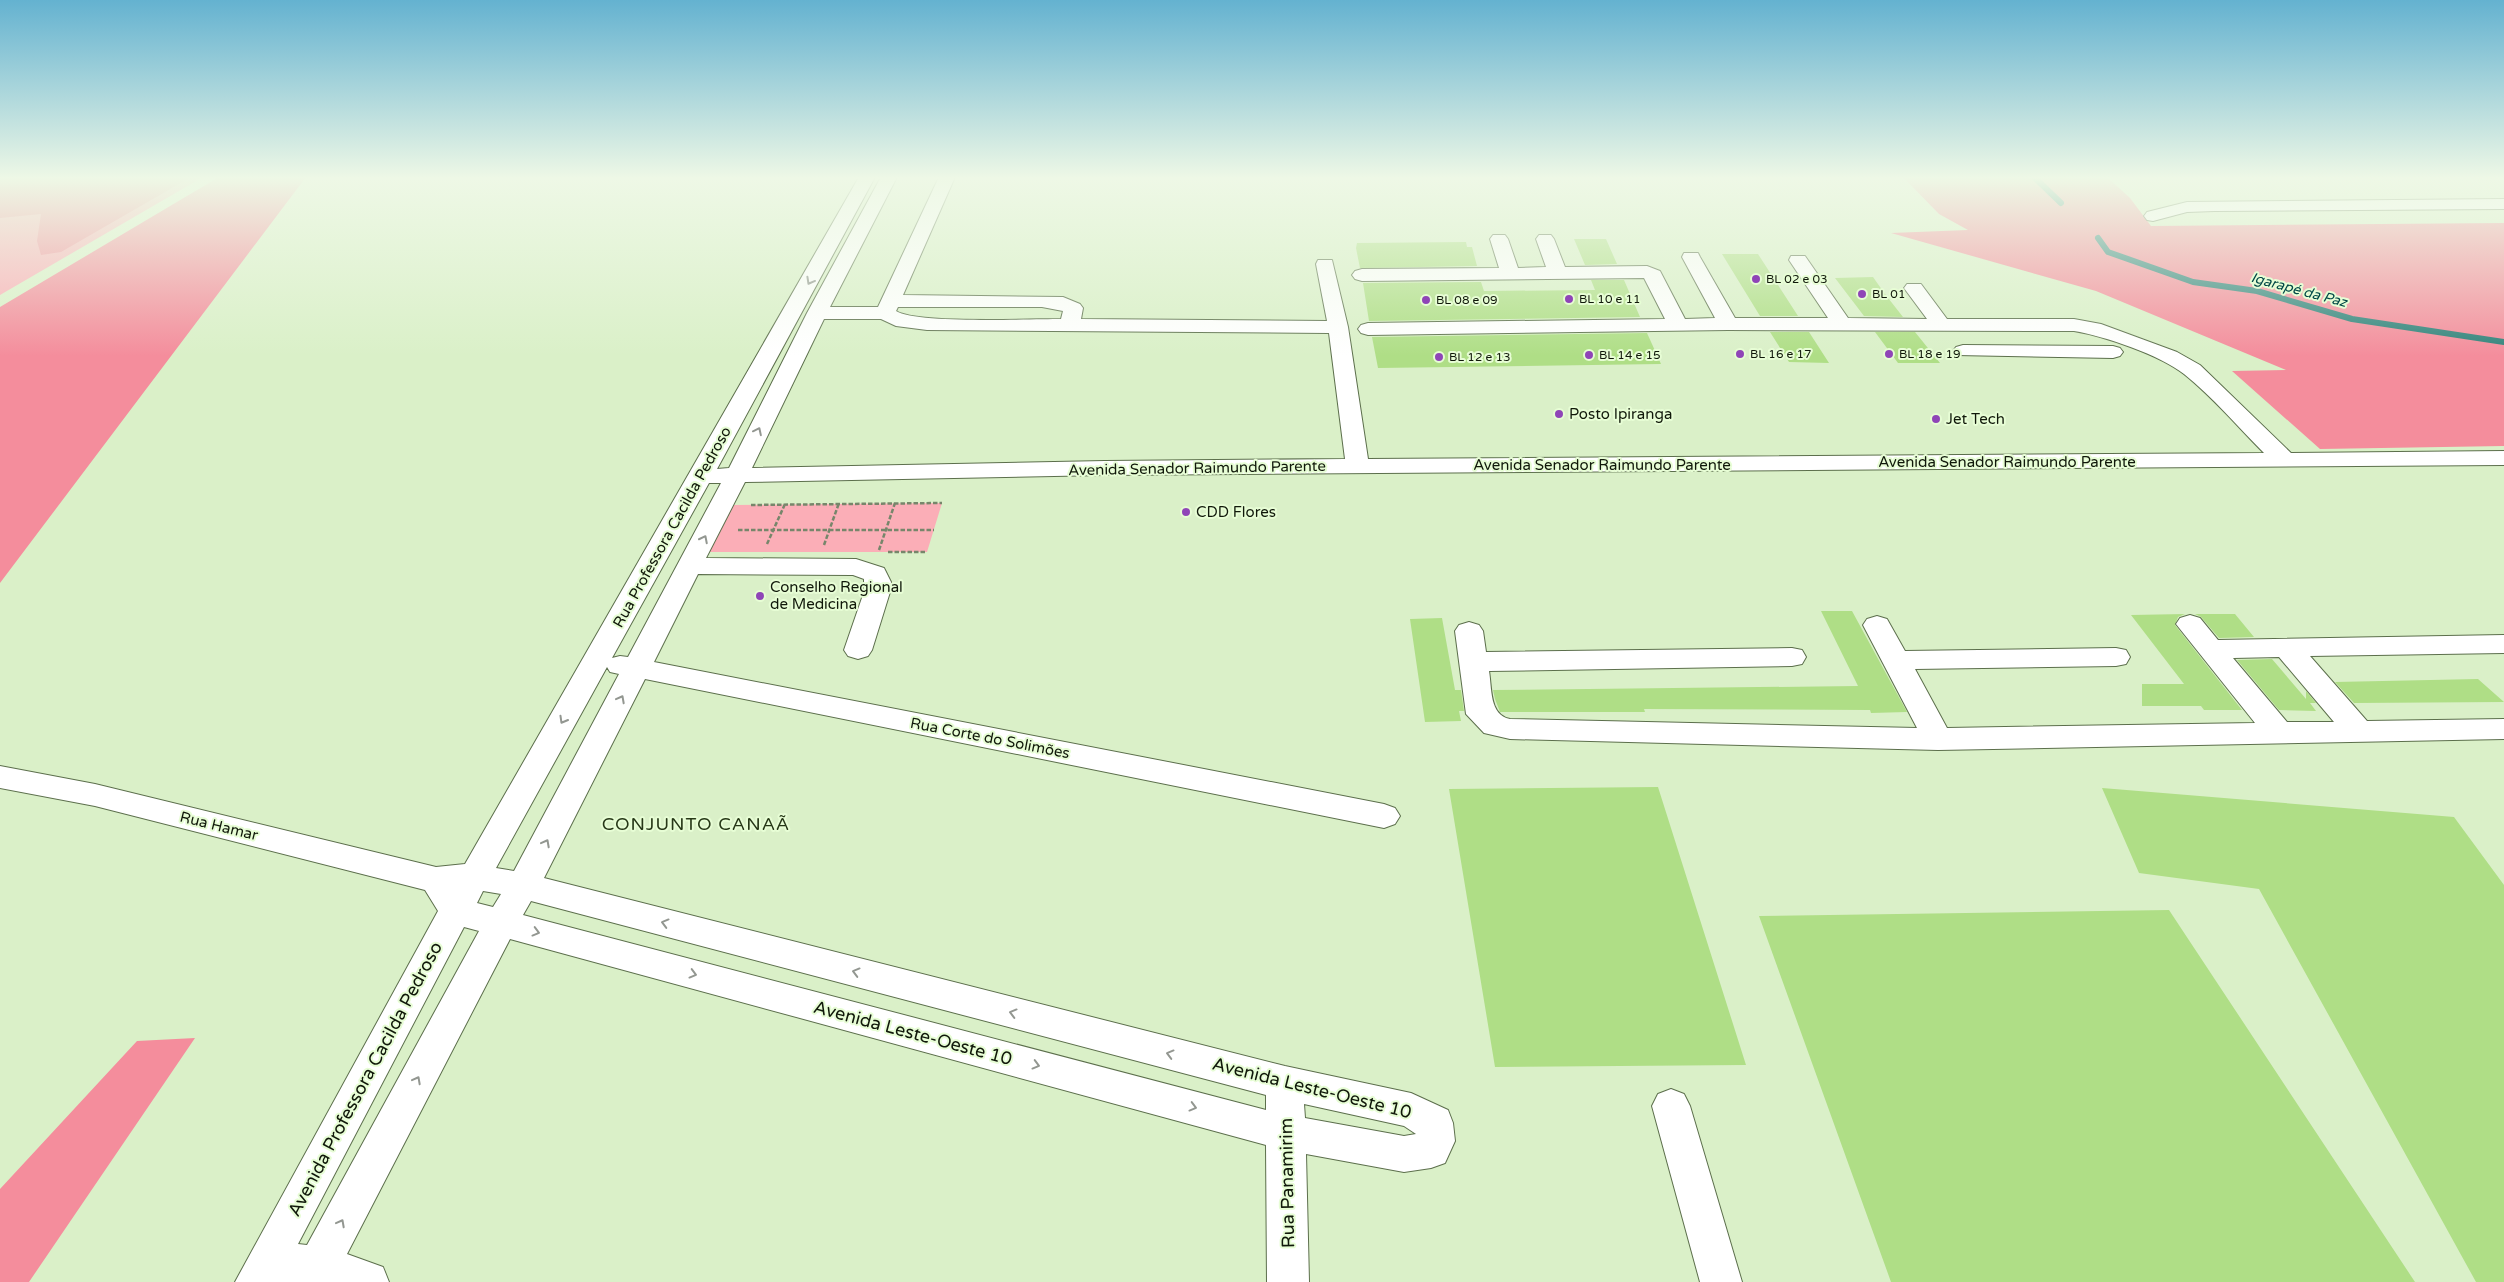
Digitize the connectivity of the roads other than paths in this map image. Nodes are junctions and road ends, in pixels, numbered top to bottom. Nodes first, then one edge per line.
1 (835, 237) edge
2 (857, 237) edge
3 (920, 237) edge
4 (1545, 239) dead end
5 (1499, 240) dead end
6 (1691, 257) dead end
7 (1798, 260) dead end
8 (1324, 264) dead end
9 (1510, 272) junction
10 (1557, 272) junction
11 (1362, 275) dead end
12 (1914, 288) dead end
13 (888, 307) junction
14 (817, 313) junction
15 (1678, 324) junction
16 (1728, 324) junction
17 (1842, 324) junction
18 (1941, 324) junction
19 (2047, 325) junction
20 (1338, 327) junction
21 (1368, 329) dead end
22 (1963, 351) dead end
23 (2071, 352) junction
24 (2113, 352) dead end
25 (2504, 458) edge
26 (2285, 460) junction
27 (1359, 467) junction
28 (737, 475) junction
29 (701, 476) junction
30 (690, 566) junction
31 (2190, 624) dead end
32 (1877, 625) dead end
33 (1469, 631) dead end
34 (2504, 644) edge
35 (2287, 648) junction
36 (2211, 649) junction
37 (858, 650) dead end
38 (1792, 657) dead end
39 (2116, 657) dead end
40 (597, 660) junction
41 (1895, 660) junction
42 (1472, 662) junction
43 (637, 668) junction
44 (2504, 729) edge
45 (2360, 732) junction
46 (2279, 733) junction
47 (1938, 738) junction
48 (0, 777) edge
49 (1384, 816) dead end
50 (474, 876) junction
51 (436, 880) junction
52 (523, 886) junction
53 (454, 911) junction
54 (501, 923) junction
55 (1285, 1083) junction
56 (1671, 1106) dead end
57 (1287, 1132) junction
58 (261, 1272) edge
59 (314, 1274) edge
60 (368, 1282) edge
61 (1288, 1282) edge
62 (1721, 1282) edge

1 -> 29 street, Rua Professora Cacilda Pedroso
2 - 14 street, Rua Professora Cacilda Pedroso
3 - 13 street
4 - 10 street
5 - 9 street
6 - 16 street
7 - 17 street
8 - 20 street
9 - 10 street
9 - 11 street
10 - 15 street
12 - 18 street
13 - 14 street
13 - 20 street
28 -> 14 street, Rua Professora Cacilda Pedroso
15 - 16 street
15 - 21 street
16 - 17 street
17 - 18 street
18 - 19 street
19 - 23 street
19 - 26 street
20 - 27 street
22 - 23 street
23 - 24 street
25 - 26 street, Avenida Senador Raimundo Parente
26 - 27 street, Avenida Senador Raimundo Parente
27 - 28 street, Avenida Senador Raimundo Parente
28 - 29 street, Avenida Senador Raimundo Parente
30 -> 28 street, Rua Professora Cacilda Pedroso
29 - 40 street, Rua Professora Cacilda Pedroso
30 - 37 street
30 - 43 street, Rua Professora Cacilda Pedroso
31 - 36 street
32 - 41 street
33 - 42 street
34 - 35 street
35 - 36 street
35 - 45 street
36 - 46 street
38 - 42 street
39 - 41 street
40 - 43 street, Rua Corte do Solimões
40 -> 50 street, Rua Professora Cacilda Pedroso
41 - 47 street
42 - 47 street
43 - 49 street, Rua Corte do Solimões
52 -> 43 street, Rua Professora Cacilda Pedroso
44 - 45 street
45 - 46 street
46 - 47 street
48 - 51 street, Rua Hamar
50 - 51 street, Rua Hamar
50 - 52 street, Avenida Leste-Oeste 10
50 - 53 street, Avenida Professora Cacilda Pedroso
51 - 53 street
52 - 54 street
55 -> 52 street, Avenida Leste-Oeste 10
53 - 54 street, Avenida Leste-Oeste 10
53 - 58 street, Avenida Professora Cacilda Pedroso
54 -> 57 street, Avenida Leste-Oeste 10
59 -> 54 street
55 - 57 street, Rua Panamirim
55 - 57 street, Avenida Leste-Oeste 10
56 - 62 street
57 - 61 street, Rua Panamirim
58 - 59 street
59 - 60 street

